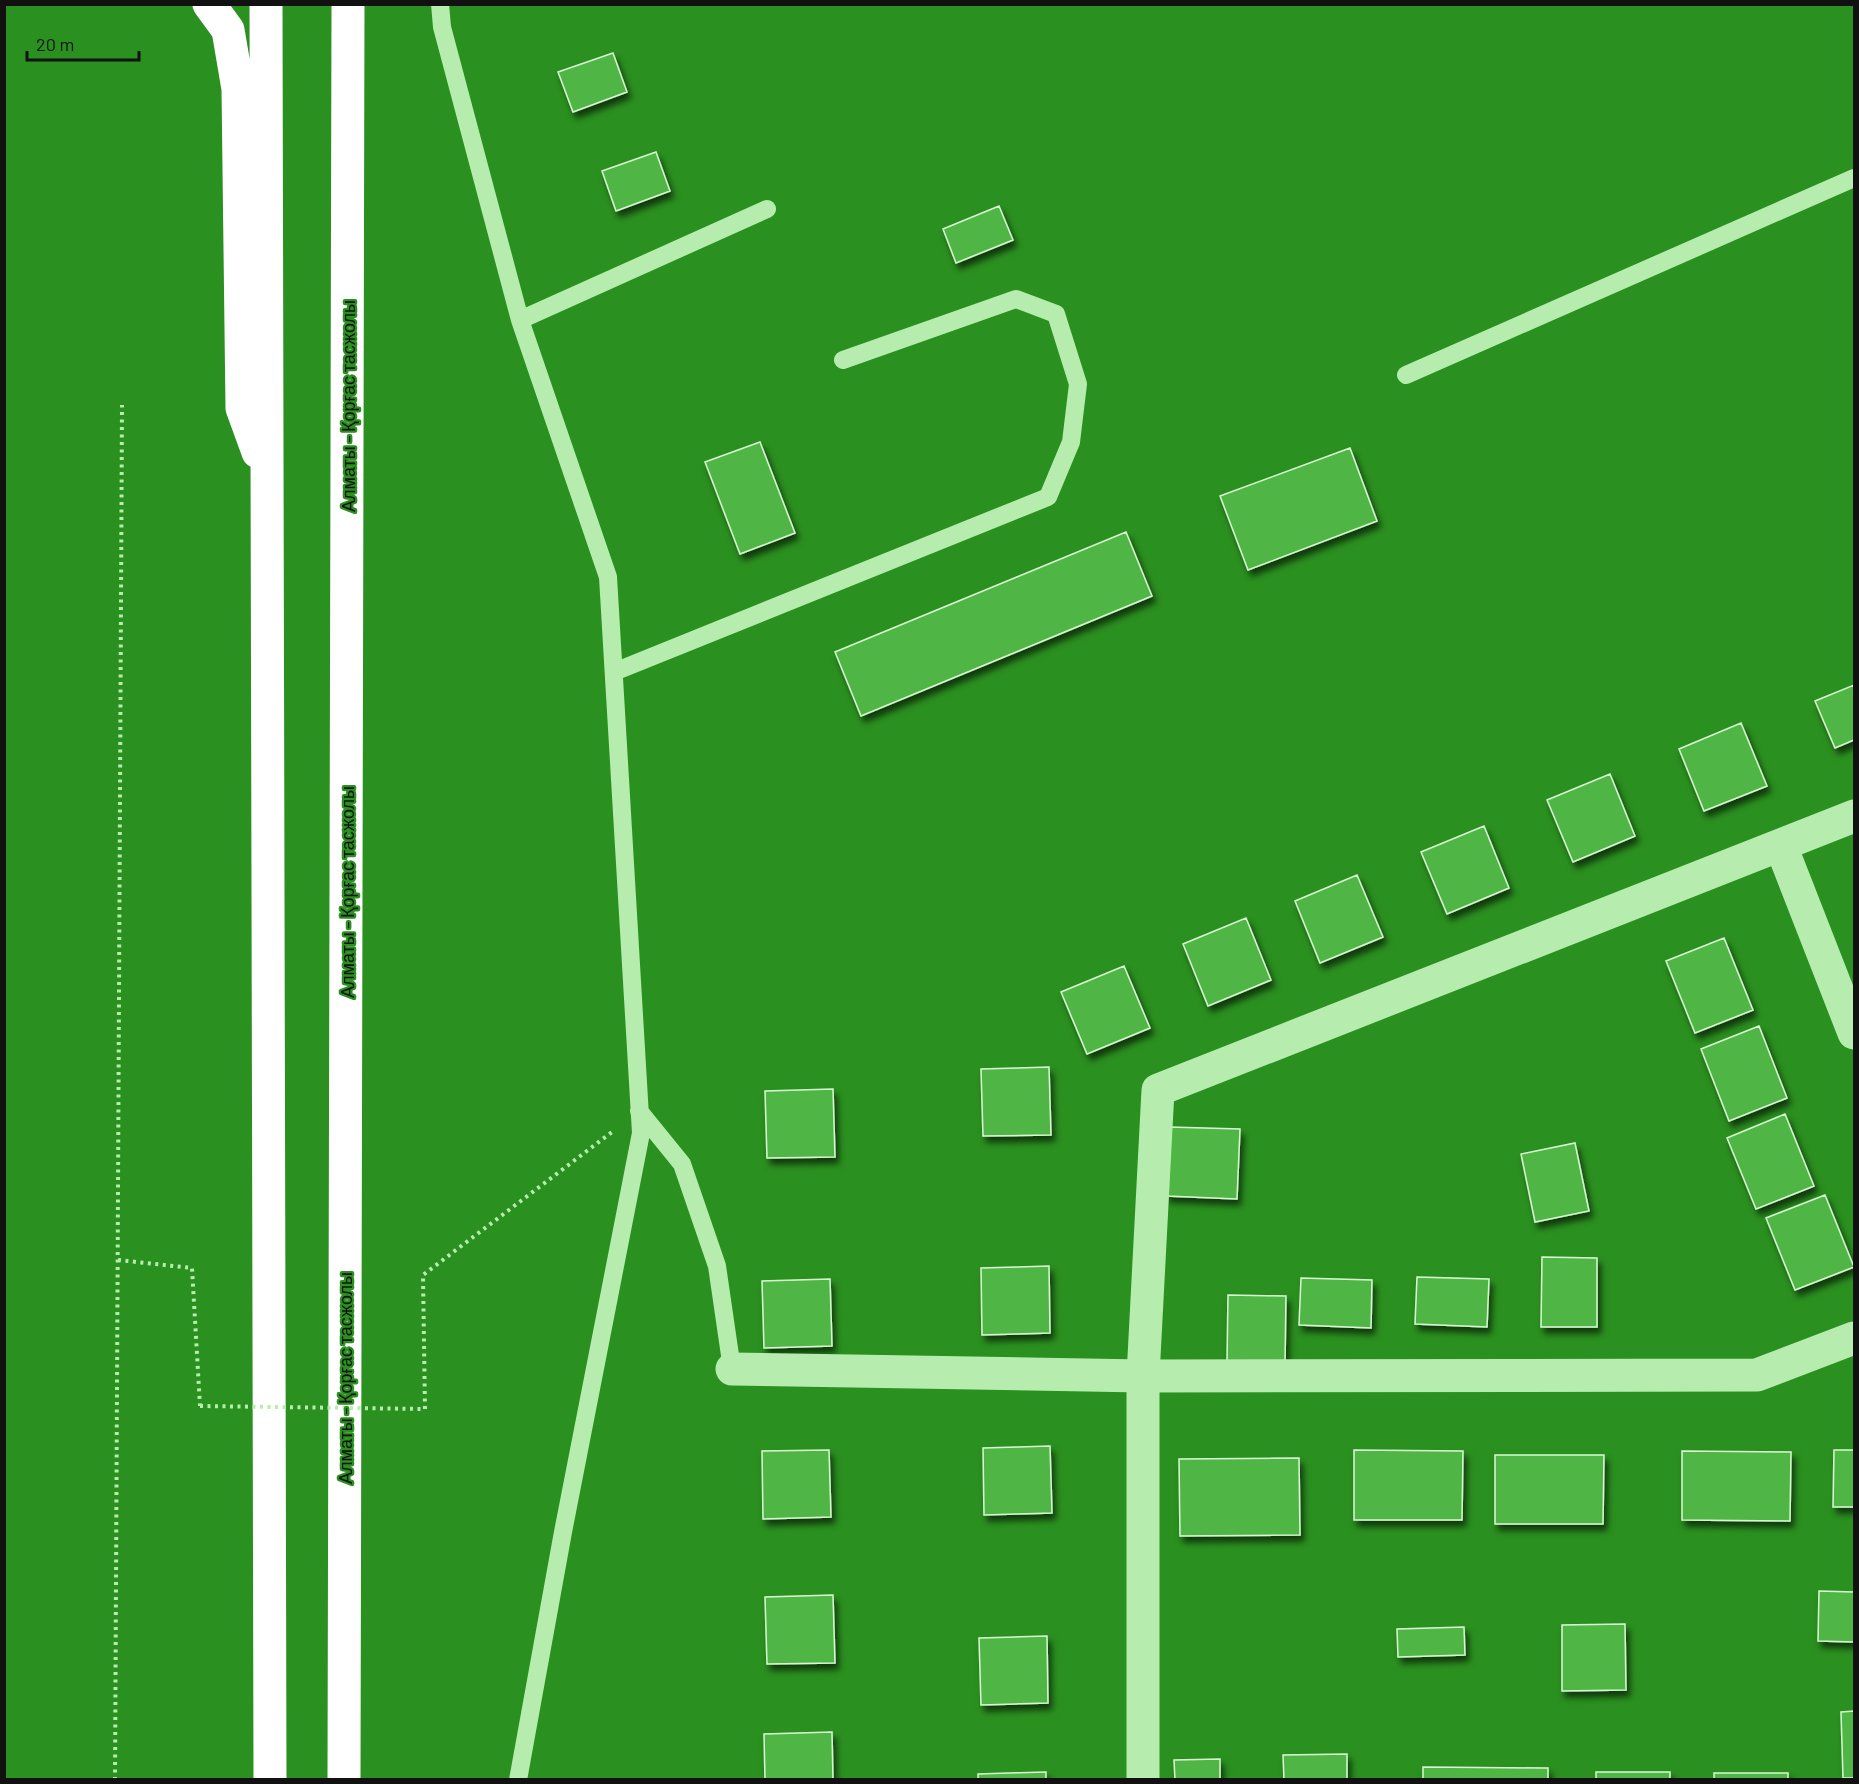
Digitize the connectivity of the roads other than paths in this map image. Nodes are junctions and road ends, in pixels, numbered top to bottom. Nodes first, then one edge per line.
1 (209, 4) edge
2 (266, 4) edge
3 (348, 4) edge
4 (364, 4) edge
5 (440, 4) edge
6 (349, 49) junction
7 (1854, 178) edge
8 (767, 210) dead end
9 (520, 321) junction
10 (843, 360) dead end
11 (1406, 375) dead end
12 (266, 476) junction
13 (614, 672) junction
14 (1854, 816) edge
15 (1781, 846) junction
16 (1854, 1033) edge
17 (639, 1111) junction
18 (1854, 1338) edge
19 (732, 1369) joint
20 (1143, 1376) junction
21 (270, 1779) edge
22 (344, 1779) edge
23 (518, 1779) edge
24 (1143, 1779) edge

1 - 12 highway
2 - 12 highway
3 - 6 highway, Алматы - Қорғас тасжолы
4 - 6 highway
5 - 9 lane
6 - 22 highway, Алматы - Қорғас тасжолы
7 - 11 lane
8 - 9 lane
9 - 13 lane
10 - 13 lane
12 - 21 highway
13 - 17 lane
14 - 15 street
15 - 16 street
15 - 20 street
17 - 19 lane
17 - 23 lane
18 - 20 street
19 - 20 street
20 - 24 street

